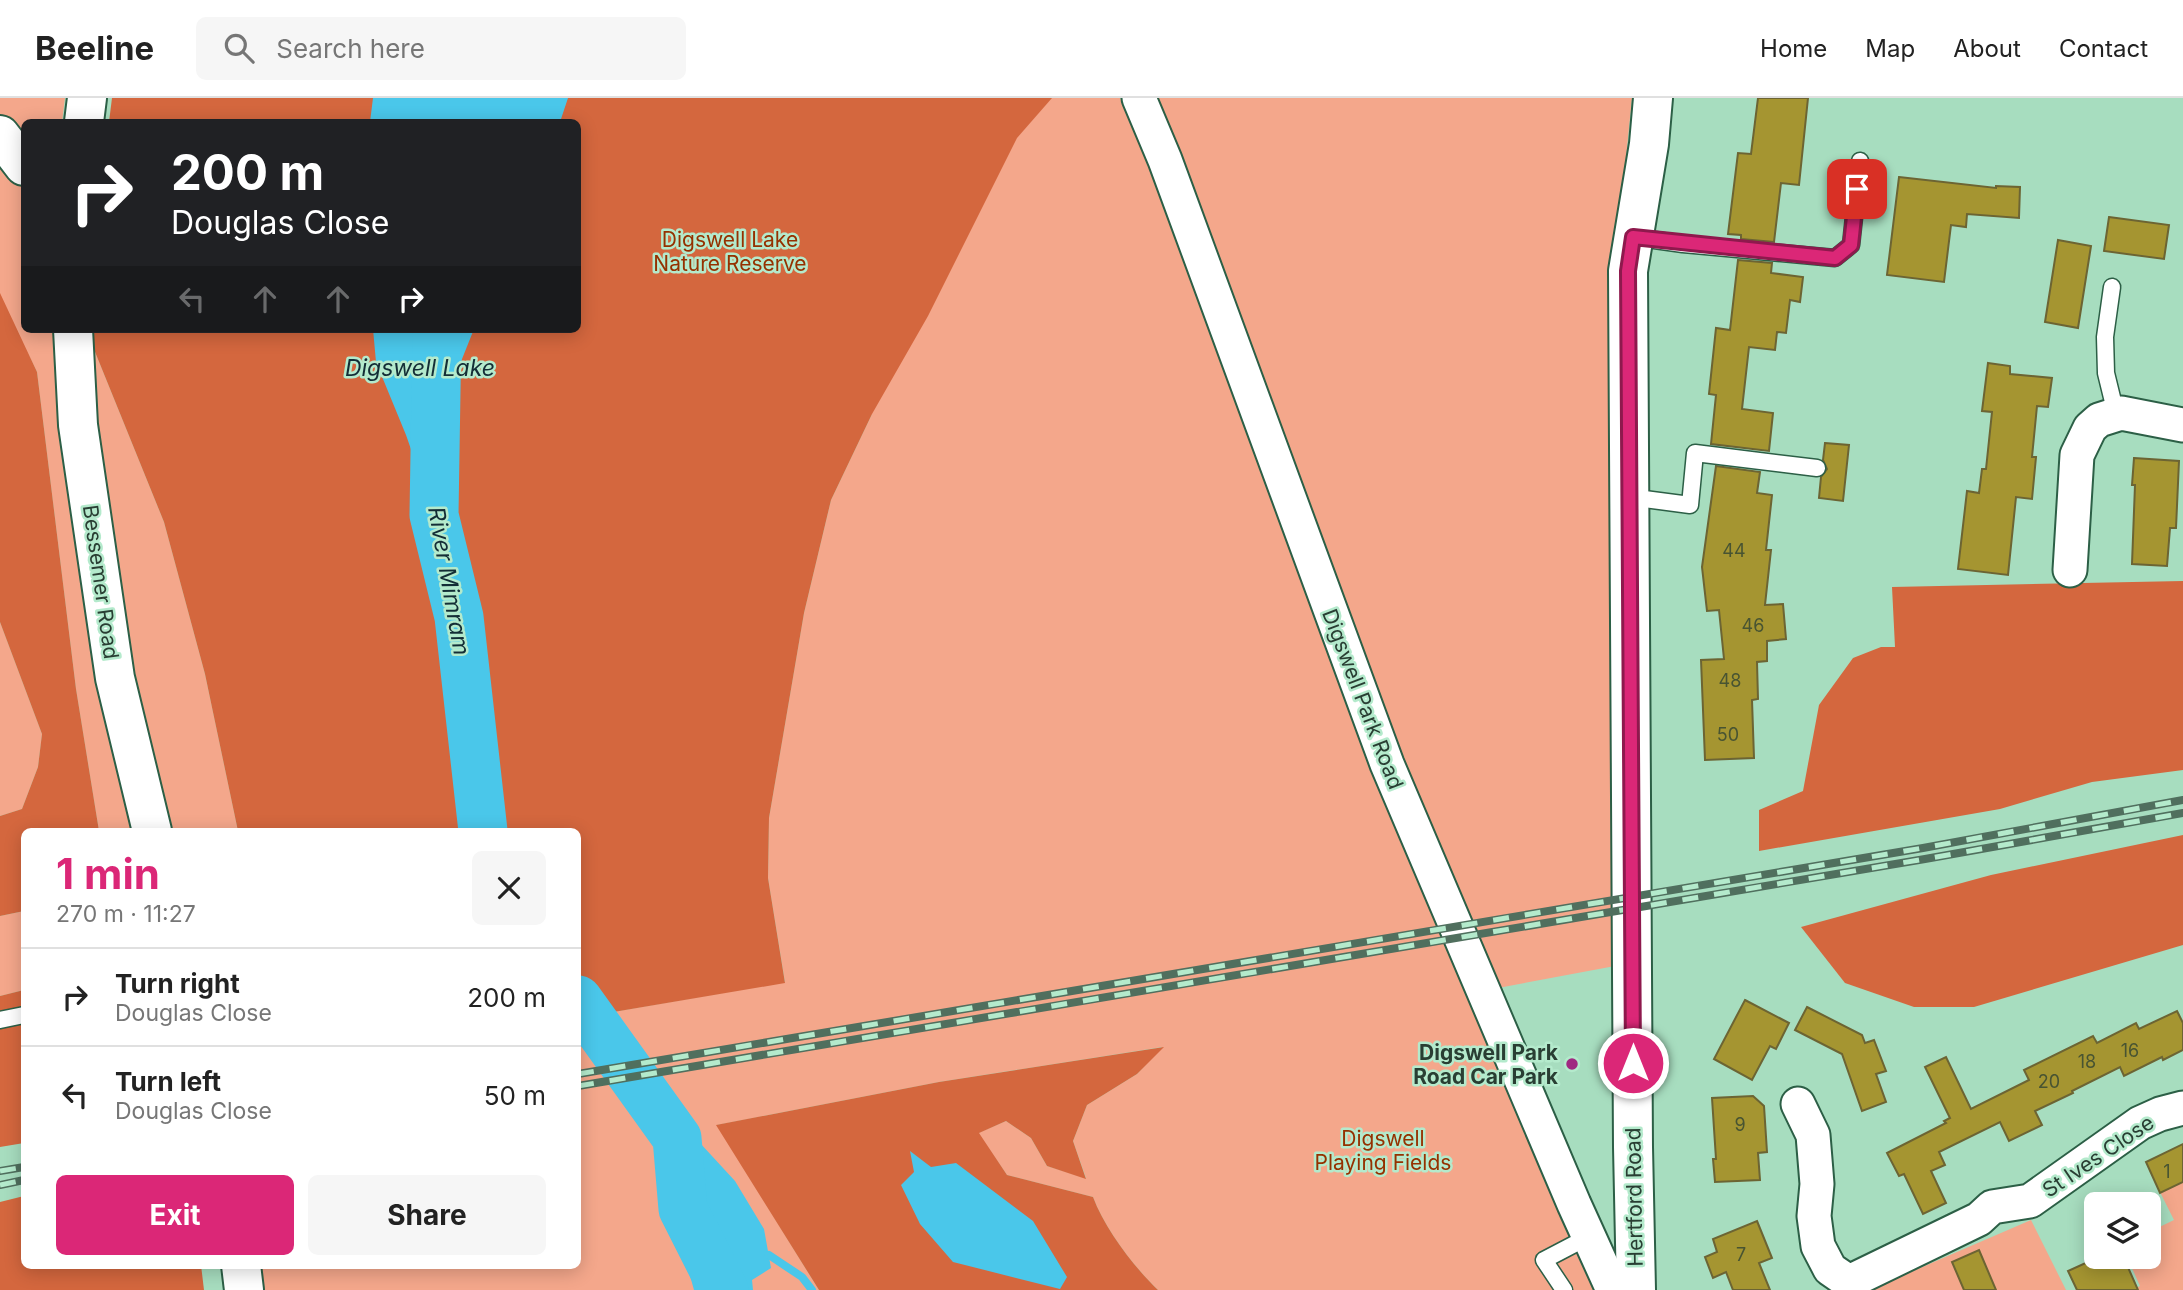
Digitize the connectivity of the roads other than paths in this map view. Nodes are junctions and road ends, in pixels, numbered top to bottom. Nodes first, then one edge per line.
1 (87, 98) edge
2 (1139, 98) edge
3 (1653, 98) edge
4 (84, 119) edge
5 (0, 135) edge
6 (21, 162) edge
7 (1860, 162) dead end
8 (1633, 237) junction
9 (2112, 287) dead end
10 (73, 333) edge
11 (2116, 414) junction
12 (2183, 425) edge
13 (1817, 468) dead end
14 (1629, 497) junction
15 (2070, 570) dead end
16 (151, 828) edge
17 (21, 1016) edge
18 (0, 1020) edge
19 (1798, 1104) dead end
20 (2183, 1108) edge
21 (1588, 1237) junction
22 (241, 1269) edge
23 (244, 1290) edge
24 (1564, 1290) edge
25 (1613, 1290) edge
26 (1636, 1290) edge

1 - 4 street
2 - 21 street, Digswell Park Road
3 - 8 street, Hertford Road
5 - 6 street
7 - 8 lane
8 - 14 street, Hertford Road
9 - 11 lane
10 - 16 street, Bessemer Road
11 - 12 street
11 - 15 street
13 - 14 lane
14 - 26 street, Hertford Road
17 - 18 lane
19 - 20 street, St Ives Close
21 - 24 lane
21 - 25 street, Digswell Park Road
22 - 23 street

